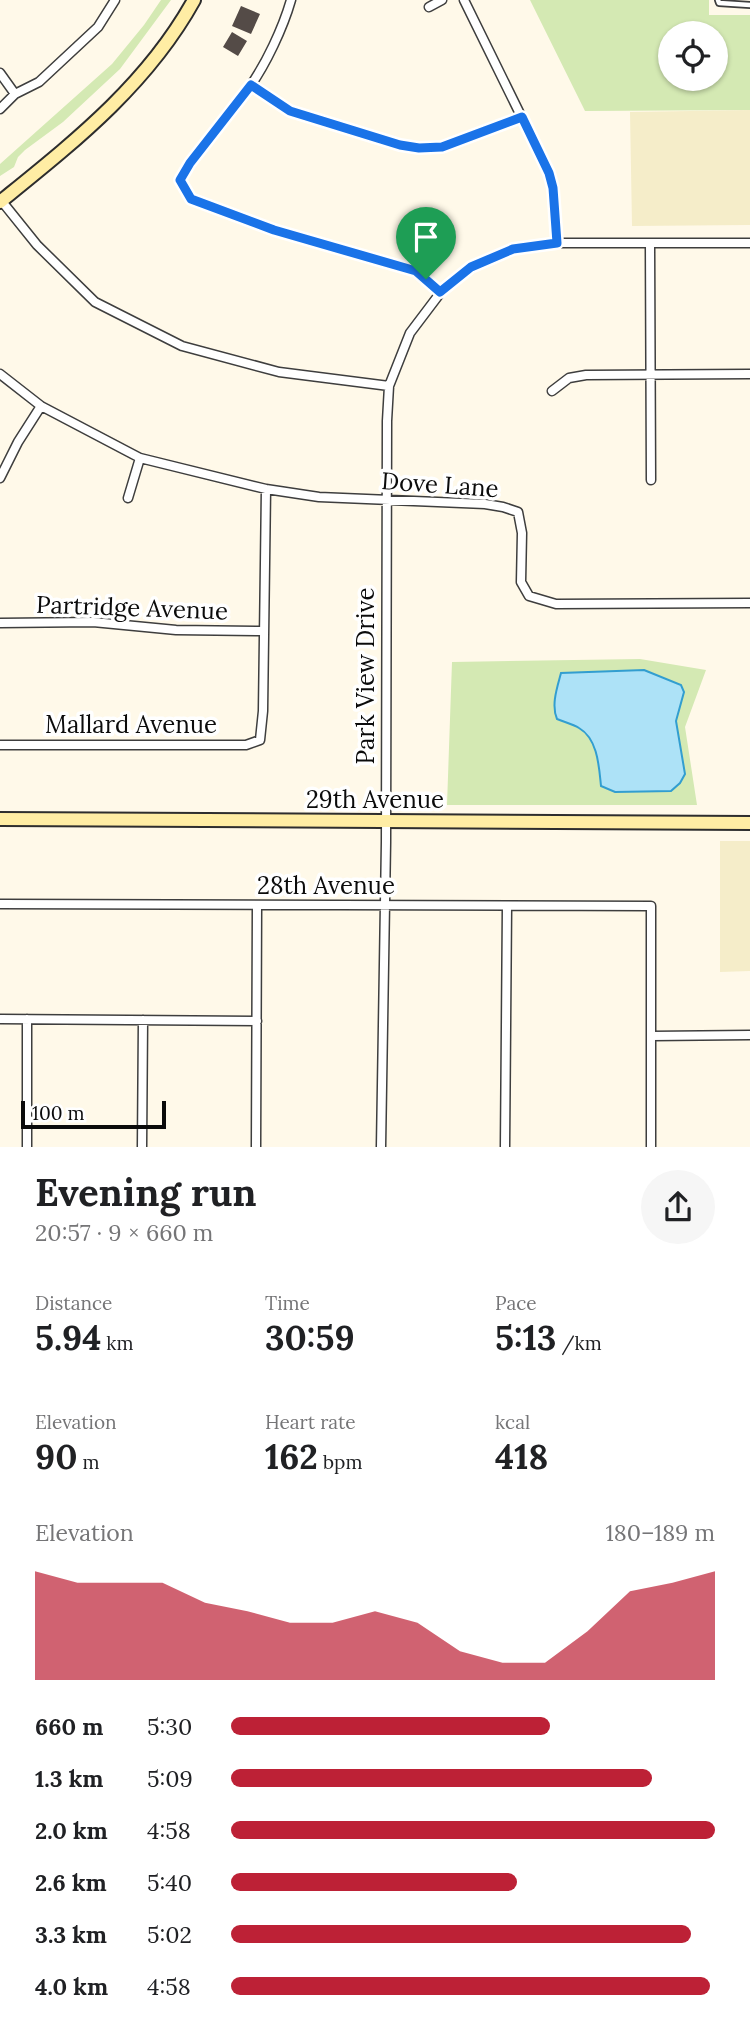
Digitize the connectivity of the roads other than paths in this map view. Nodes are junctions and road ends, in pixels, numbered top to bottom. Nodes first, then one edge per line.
1 (115, 0) edge
2 (194, 0) edge
3 (291, 0) edge
4 (442, 0) edge
5 (464, 0) edge
6 (718, 0) edge
7 (750, 5) edge
8 (429, 6) dead end
9 (0, 73) edge
10 (251, 85) junction
11 (15, 94) junction
12 (0, 109) edge
13 (522, 117) junction
14 (0, 200) edge
15 (557, 243) junction
16 (750, 243) edge
17 (650, 244) junction
18 (440, 292) junction
19 (0, 374) edge
20 (650, 374) junction
21 (750, 374) edge
22 (389, 386) junction
23 (552, 391) dead end
24 (41, 406) junction
25 (140, 458) junction
26 (0, 478) edge
27 (650, 480) dead end
28 (266, 489) junction
29 (128, 498) dead end
30 (386, 500) junction
31 (750, 603) edge
32 (0, 624) edge
33 (264, 631) junction
34 (0, 744) edge
35 (0, 819) edge
36 (385, 821) junction
37 (750, 823) edge
38 (0, 904) edge
39 (257, 905) junction
40 (385, 905) junction
41 (508, 906) junction
42 (0, 1019) edge
43 (27, 1019) junction
44 (143, 1020) junction
45 (257, 1021) junction
46 (750, 1035) edge
47 (652, 1036) junction
48 (27, 1147) edge
49 (142, 1147) edge
50 (256, 1147) edge
51 (382, 1147) edge
52 (505, 1147) edge
53 (651, 1147) edge

1 - 11 street
2 - 14 street
3 - 10 street
4 - 8 street
5 - 13 street
6 - 7 lane
9 - 11 street
10 - 13 street
10 - 18 street
11 - 12 street
13 - 15 street
14 - 22 street
15 - 17 street
15 - 18 street
16 - 17 street
17 - 20 street
18 - 22 street
19 - 24 street, Dove Lane
20 - 21 street
20 - 23 street
20 - 27 street
22 - 30 street, Park View Drive
24 - 25 street, Dove Lane
24 - 26 street
25 - 28 street, Dove Lane
25 - 29 street
28 - 30 street, Dove Lane
28 - 33 street
30 - 31 street, Dove Lane
30 - 36 street, Park View Drive
32 - 33 street, Partridge Avenue
33 - 34 street, Mallard Avenue
35 - 36 street, 29th Avenue
36 - 37 street, 29th Avenue
36 - 40 street, Park View Drive
38 - 39 street, 28th Avenue
39 - 40 street, 28th Avenue
39 - 45 street
40 - 41 street, 28th Avenue
40 - 51 street, Park View Drive
41 - 47 street, 28th Avenue
41 - 52 street
42 - 43 street
43 - 44 street
43 - 48 street
44 - 45 street
44 - 49 street
45 - 50 street
46 - 47 street
47 - 53 street

